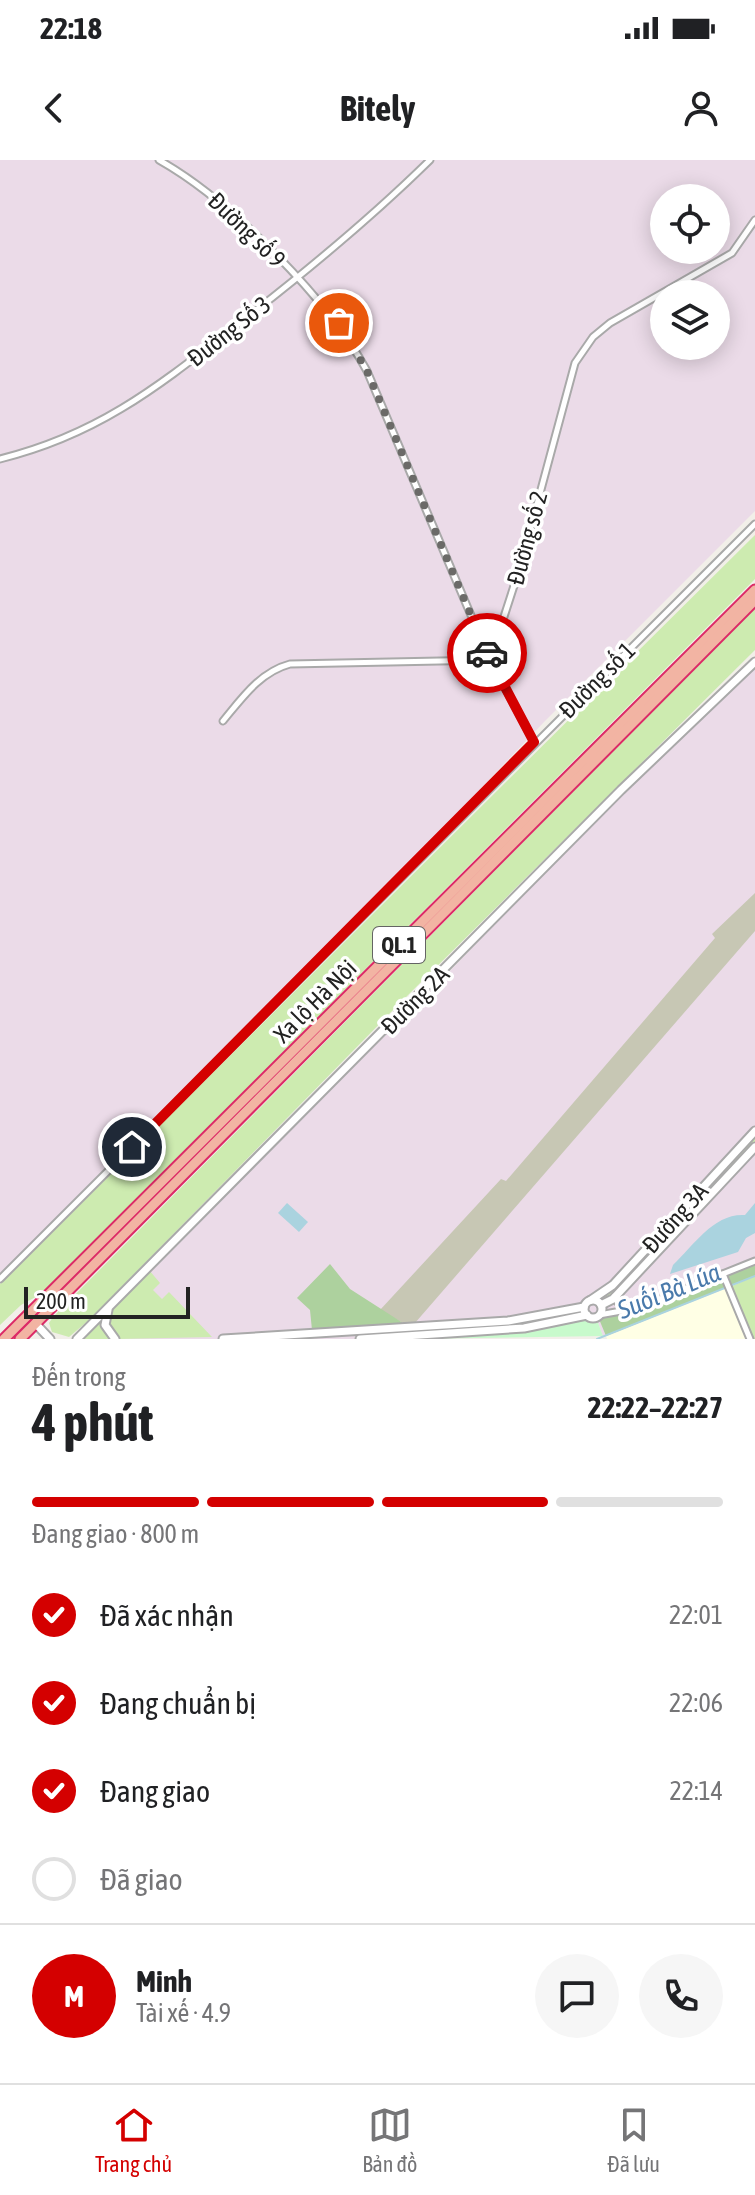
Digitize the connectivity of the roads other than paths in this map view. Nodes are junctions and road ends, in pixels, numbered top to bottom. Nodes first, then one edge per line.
1 (159, 160) edge
2 (430, 160) edge
3 (755, 220) edge
4 (297, 279) junction
5 (0, 459) edge
6 (755, 524) edge
7 (755, 590) edge
8 (755, 600) edge
9 (490, 660) junction
10 (755, 662) edge
11 (223, 721) dead end
12 (534, 742) junction
13 (755, 1131) edge
14 (755, 1147) edge
15 (755, 1261) edge
16 (724, 1277) junction
17 (0, 1279) edge
18 (615, 1297) junction
19 (591, 1300) junction
20 (111, 1304) junction
21 (601, 1305) junction
22 (624, 1309) junction
23 (585, 1311) junction
24 (599, 1315) junction
25 (32, 1327) junction
26 (385, 1327) junction
27 (386, 1337) edge
28 (4, 1339) edge
29 (20, 1339) edge
30 (36, 1339) edge
31 (50, 1339) edge
32 (77, 1339) edge
33 (115, 1339) edge
34 (223, 1339) edge
35 (360, 1339) edge
36 (750, 1339) edge

1 - 4 street, Đường số 9
2 - 4 street, Đường Số 3
3 - 9 street, Đường số 2
4 - 5 street, Đường Số 3
4 - 9 street, Đường số 9
6 - 12 street, Đường số 1
7 - 28 highway, Xa lộ Hà Nội / QL.1
8 - 25 highway, Xa lộ Hà Nội / QL.1
9 - 11 street
9 - 12 street, Đường số 9
10 - 20 street, Đường 2A
12 - 17 street, Đường số 1
13 - 19 street, Đường 3A
14 - 18 street, Đường 3A
15 - 16 street
16 - 22 street
16 - 36 street
18 - 21 street, Đường 3A
18 - 22 street
19 - 21 street
19 - 23 street, Đường 3A
20 - 32 street, Đường 2A
20 - 33 street
21 - 24 street
22 - 24 street
23 - 24 street
23 - 26 street
23 - 27 street
25 - 29 highway, Xa lộ Hà Nội / QL.1
25 - 30 street
25 - 31 street
26 - 27 street
26 - 34 street
27 - 35 street

